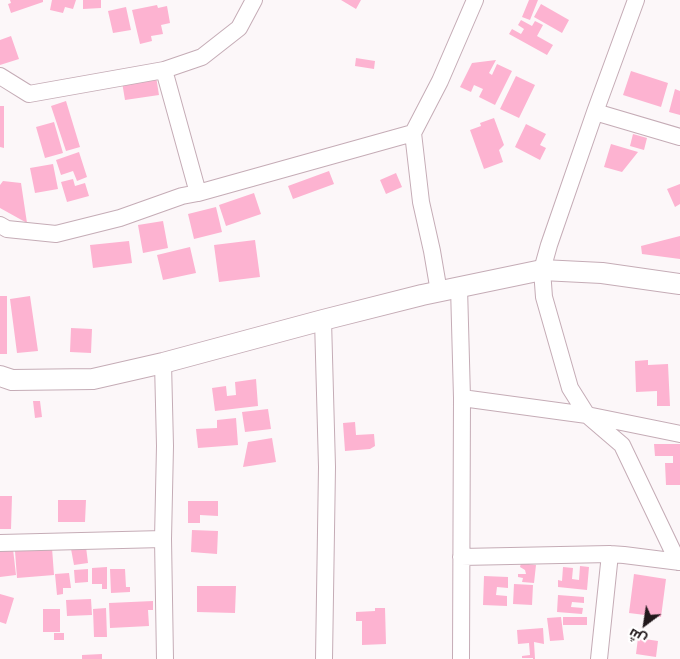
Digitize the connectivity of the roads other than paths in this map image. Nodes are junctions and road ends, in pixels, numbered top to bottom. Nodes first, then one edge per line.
1 (254, 0) edge
2 (475, 0) edge
3 (636, 0) edge
4 (164, 70) junction
5 (0, 76) edge
6 (595, 112) junction
7 (413, 133) junction
8 (680, 137) edge
9 (198, 193) junction
10 (0, 225) edge
11 (542, 270) junction
12 (680, 284) edge
13 (459, 287) junction
14 (440, 292) junction
15 (323, 320) junction
16 (163, 363) junction
17 (0, 376) edge
18 (462, 398) junction
19 (586, 415) junction
20 (680, 434) edge
21 (163, 539) junction
22 (0, 543) edge
23 (610, 554) junction
24 (462, 557) junction
25 (679, 562) edge
26 (165, 659) edge
27 (324, 659) edge
28 (461, 659) edge
29 (599, 659) edge

1 - 4 street
2 - 7 street
3 - 6 street
4 - 5 street
4 - 9 street
6 - 8 street
6 - 11 street
7 - 9 street
7 - 14 street
9 - 10 street
11 - 12 street
11 - 13 street
11 - 19 street
13 - 14 street
13 - 18 street
14 - 15 street
15 - 16 street
15 - 27 street
16 - 17 street
16 - 21 street
18 - 19 street
18 - 24 street
19 - 20 street
19 - 25 street
21 - 22 street
21 - 26 street
23 - 24 street
23 - 25 street
23 - 29 street
24 - 28 street

